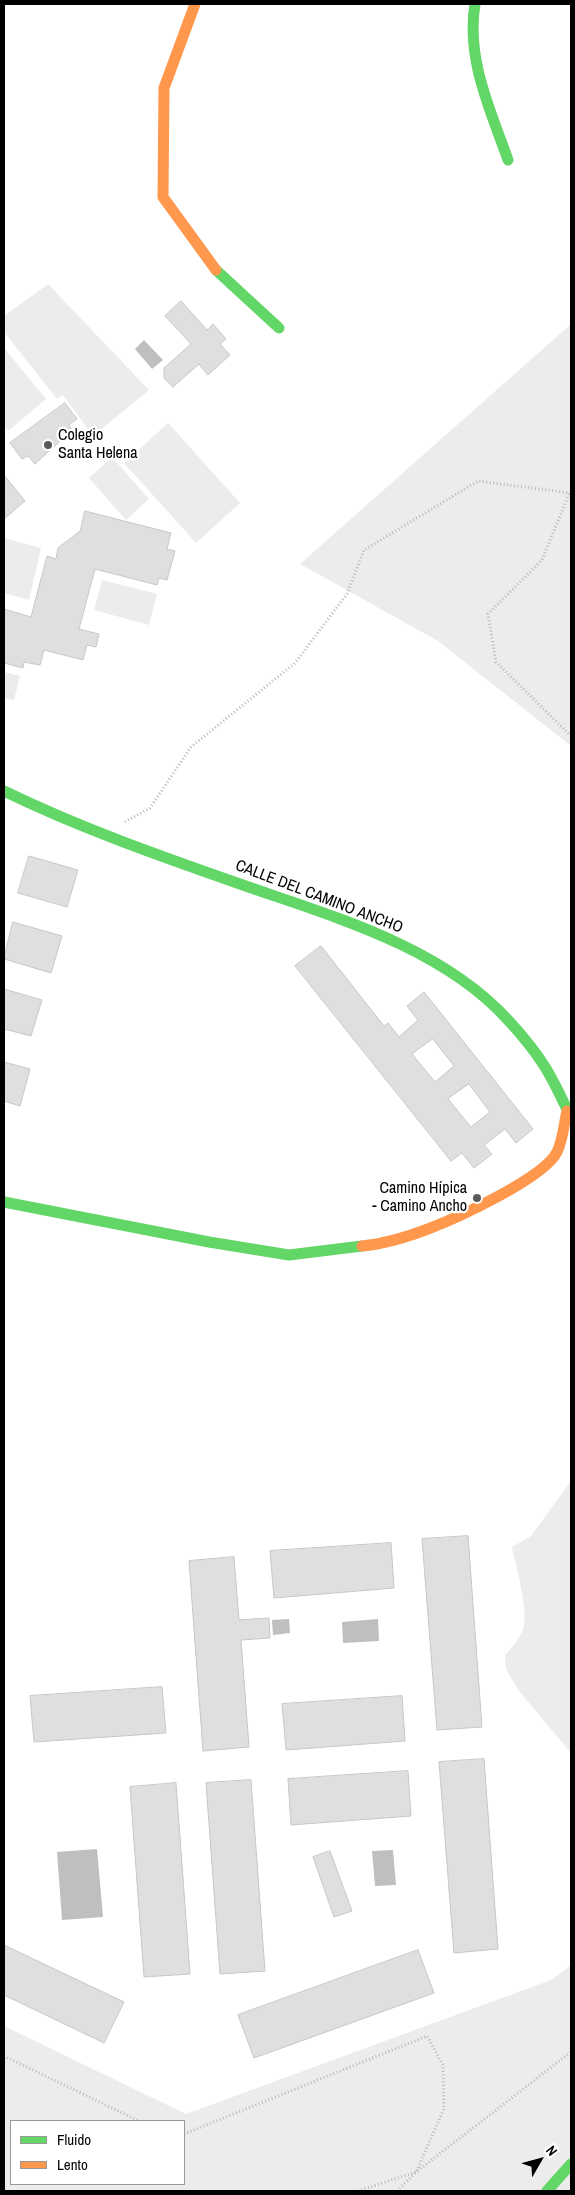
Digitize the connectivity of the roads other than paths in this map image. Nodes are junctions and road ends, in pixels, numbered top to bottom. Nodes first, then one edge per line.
1 (195, 4) edge
2 (475, 4) edge
3 (508, 160) dead end
4 (279, 328) dead end
5 (4, 791) edge
6 (569, 1114) edge
7 (4, 1202) edge
8 (571, 2164) edge
9 (546, 2191) edge

1 - 4 main road
2 - 3 main road
5 - 6 main road, CALLE DEL CAMINO ANCHO
6 - 7 main road
8 - 9 main road

